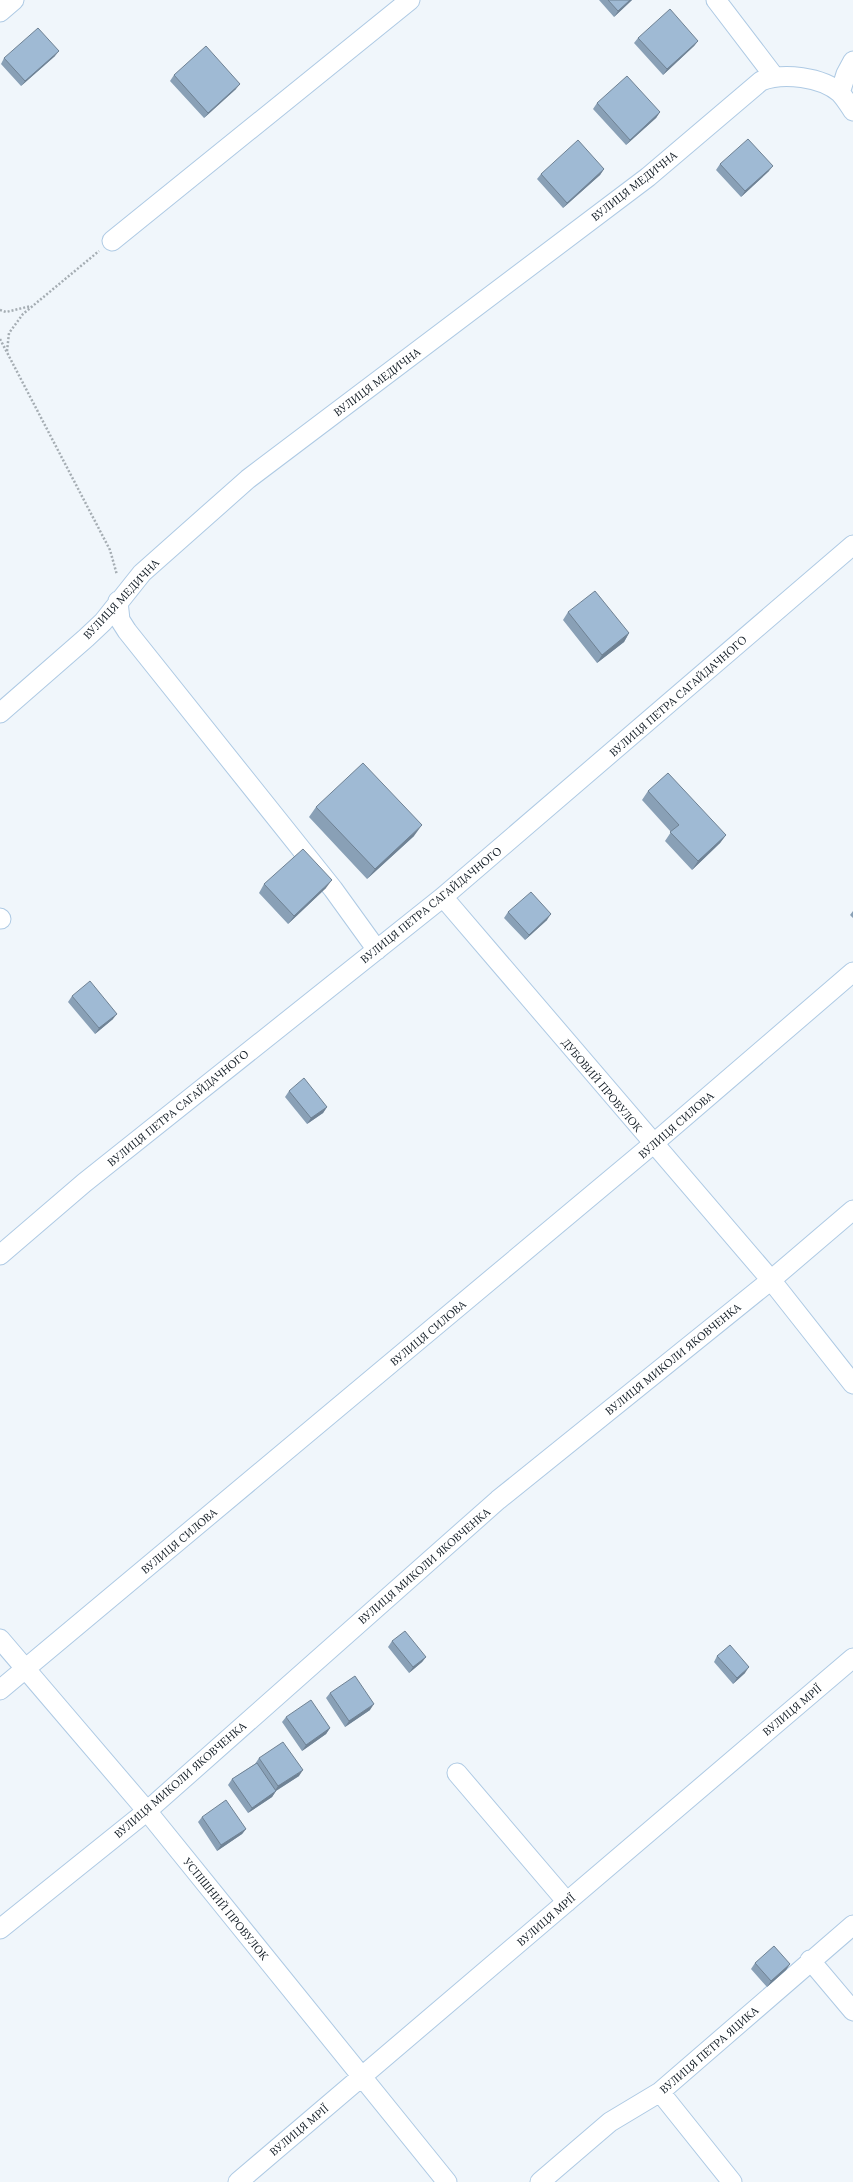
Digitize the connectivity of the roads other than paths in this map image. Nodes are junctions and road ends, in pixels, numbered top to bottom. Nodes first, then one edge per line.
1 (14, 0) edge
2 (410, 0) edge
3 (716, 0) edge
4 (0, 12) edge
5 (853, 61) edge
6 (774, 76) junction
7 (840, 93) junction
8 (853, 111) edge
9 (112, 241) road end
10 (853, 546) edge
11 (118, 601) junction
12 (0, 712) edge
13 (443, 897) junction
14 (377, 950) junction
15 (853, 972) edge
16 (653, 1144) junction
17 (853, 1210) edge
18 (0, 1255) edge
19 (771, 1280) junction
20 (853, 1384) edge
21 (0, 1639) edge
22 (853, 1658) edge
23 (27, 1668) junction
24 (0, 1690) edge
25 (457, 1773) dead end
26 (146, 1811) junction
27 (567, 1902) junction
28 (853, 1925) edge
29 (0, 1929) edge
30 (810, 1960) junction
31 (853, 2011) edge
32 (363, 2077) junction
33 (660, 2092) junction
34 (238, 2182) edge
35 (448, 2182) edge
36 (540, 2182) edge
37 (732, 2182) edge

1 - 4 street
2 - 9 street
3 - 6 street
5 - 7 street
6 - 7 street
6 - 11 street, ВУЛИЦЯ МЕДИЧНА
7 - 8 street
10 - 13 street, ВУЛИЦЯ ПЕТРА САГАЙДАЧНОГО
11 - 12 street, ВУЛИЦЯ МЕДИЧНА
11 - 14 street
13 - 14 street, ВУЛИЦЯ ПЕТРА САГАЙДАЧНОГО
13 - 16 street, ДУБОВИЙ ПРОВУЛОК
14 - 18 street, ВУЛИЦЯ ПЕТРА САГАЙДАЧНОГО
15 - 16 street, ВУЛИЦЯ СИЛОВА
16 - 19 street, ДУБОВИЙ ПРОВУЛОК
16 - 23 street, ВУЛИЦЯ СИЛОВА
17 - 19 street, ВУЛИЦЯ МИКОЛИ ЯКОВЧЕНКА
19 - 20 street, ДУБОВИЙ ПРОВУЛОК
19 - 26 street, ВУЛИЦЯ МИКОЛИ ЯКОВЧЕНКА
21 - 23 street, УСПІШНИЙ ПРОВУЛОК
22 - 27 street, ВУЛИЦЯ МРІЇ
23 - 24 street, ВУЛИЦЯ СИЛОВА
23 - 26 street, УСПІШНИЙ ПРОВУЛОК
25 - 27 street
26 - 29 street, ВУЛИЦЯ МИКОЛИ ЯКОВЧЕНКА
26 - 32 street, УСПІШНИЙ ПРОВУЛОК
27 - 32 street, ВУЛИЦЯ МРІЇ
28 - 30 street, ВУЛИЦЯ ПЕТРА ЯЦИКА
30 - 31 street
30 - 33 street, ВУЛИЦЯ ПЕТРА ЯЦИКА
32 - 34 street, ВУЛИЦЯ МРІЇ
32 - 35 street, УСПІШНИЙ ПРОВУЛОК
33 - 36 street, ВУЛИЦЯ ПЕТРА ЯЦИКА
33 - 37 street

